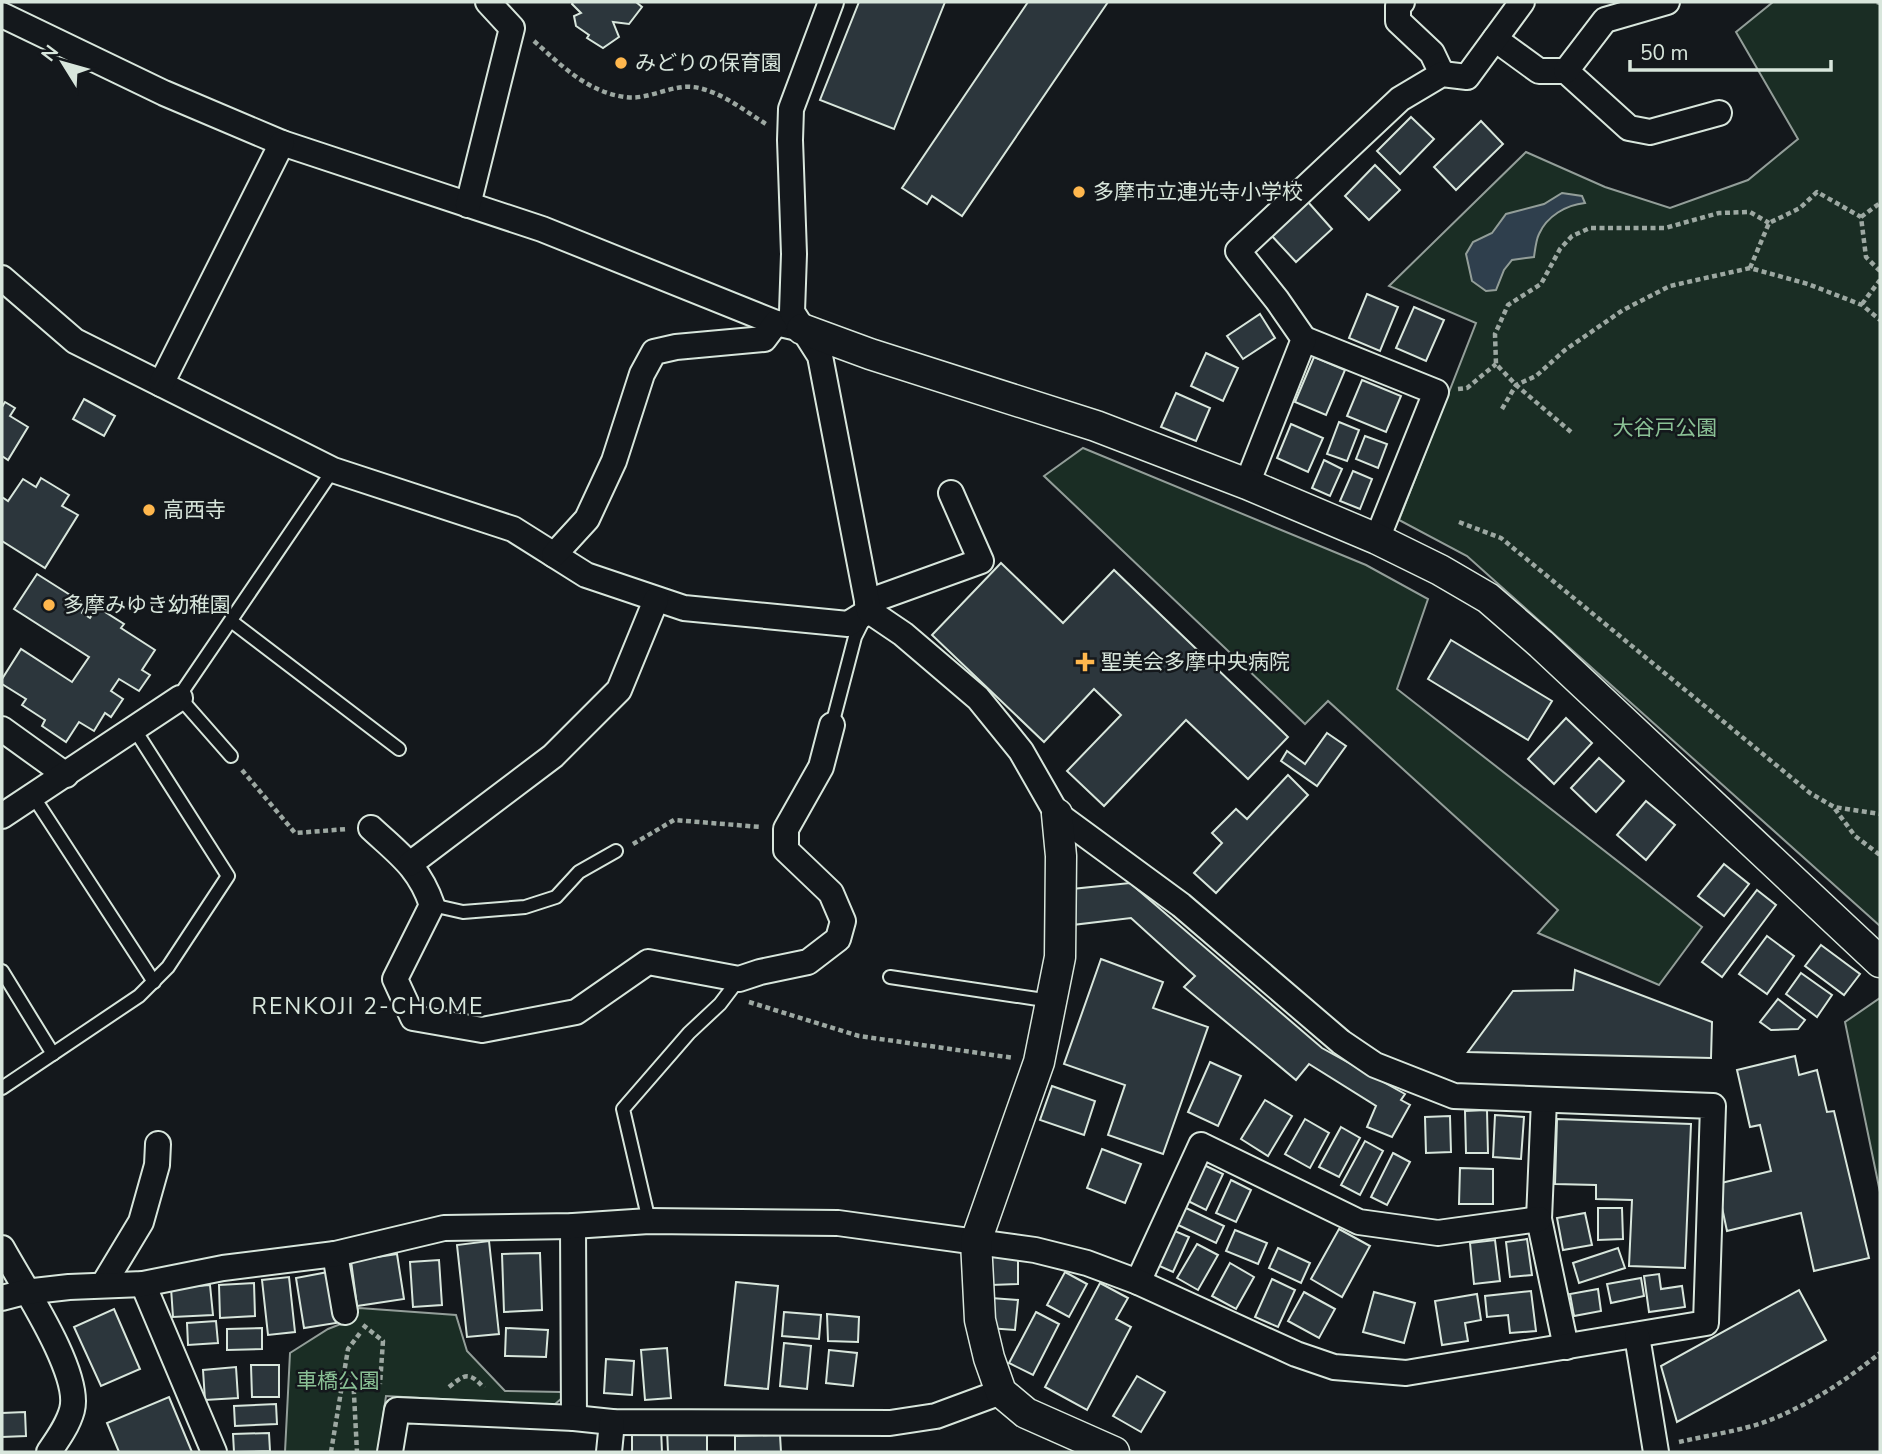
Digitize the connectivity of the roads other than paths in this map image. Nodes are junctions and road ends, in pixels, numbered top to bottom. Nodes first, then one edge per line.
1 (488, 2) edge
2 (831, 2) edge
3 (1402, 2) edge
4 (1522, 2) edge
5 (1667, 2) edge
6 (2, 15) edge
7 (1495, 39) junction
8 (1566, 71) junction
9 (1442, 74) junction
10 (1719, 113) dead end
11 (282, 143) junction
12 (468, 205) junction
13 (2, 278) edge
14 (789, 326) junction
15 (1304, 339) junction
16 (161, 384) junction
17 (333, 470) junction
18 (1247, 484) junction
19 (951, 493) dead end
20 (1377, 539) junction
21 (554, 555) junction
22 (656, 600) junction
23 (868, 607) junction
24 (231, 621) junction
25 (180, 698) junction
26 (832, 726) joint
27 (2, 729) edge
28 (135, 730) junction
29 (399, 749) dead end
30 (230, 756) road end
31 (65, 775) junction
32 (33, 796) junction
33 (1057, 814) junction
34 (2, 816) edge
35 (371, 828) road end
36 (616, 851) road end
37 (410, 863) junction
38 (432, 905) junction
39 (1880, 962) edge
40 (2, 971) edge
41 (890, 977) dead end
42 (154, 982) junction
43 (733, 987) junction
44 (1051, 1001) junction
45 (53, 1054) junction
46 (2, 1088) edge
47 (1544, 1100) junction
48 (158, 1144) dead end
49 (1539, 1219) junction
50 (649, 1221) junction
51 (573, 1226) junction
52 (976, 1241) junction
53 (2, 1248) edge
54 (335, 1254) junction
55 (1138, 1282) junction
56 (144, 1284) junction
57 (103, 1286) junction
58 (14, 1295) edge
59 (355, 1319) road end
60 (1637, 1336) junction
61 (1566, 1347) junction
62 (1001, 1392) junction
63 (574, 1418) junction
64 (612, 1422) junction
65 (1655, 1450) edge
66 (49, 1452) edge
67 (214, 1452) edge
68 (390, 1452) edge
69 (610, 1452) edge
70 (1114, 1452) edge

1 - 12 street
2 - 14 street
3 - 9 street
4 - 7 street
5 - 8 street
6 - 11 street
7 - 8 street
7 - 9 street
8 - 10 street
9 - 15 street
11 - 12 street
11 - 16 street
12 - 14 street
13 - 16 street
14 - 18 street
14 - 21 street
14 - 23 street
15 - 18 street
15 - 20 street
16 - 17 street
17 - 21 street
17 - 24 lane
18 - 20 street
19 - 23 street
20 - 39 street
21 - 22 street
22 - 23 street
22 - 37 street
23 - 26 lane
23 - 33 street
24 - 25 lane
24 - 29 lane
25 - 28 street
25 - 30 lane
26 - 43 street
27 - 31 street
28 - 31 street
28 - 42 lane
31 - 32 street
32 - 34 street
32 - 42 lane
33 - 44 street
33 - 47 street
35 - 37 street
36 - 38 lane
37 - 38 street
38 - 43 street
40 - 45 lane
41 - 44 lane
42 - 45 lane
43 - 50 lane
44 - 52 street
45 - 46 lane
47 - 49 street
47 - 60 street
48 - 57 street
49 - 55 street
49 - 61 street
50 - 51 street
50 - 52 street
51 - 54 street
51 - 63 street
52 - 55 street
52 - 62 street
53 - 58 street
54 - 56 street
54 - 59 street
55 - 61 street
56 - 57 street
56 - 67 street
57 - 58 street
58 - 66 street
60 - 61 street
60 - 65 street
62 - 64 street
62 - 70 street
63 - 64 street
63 - 68 street
64 - 69 street

